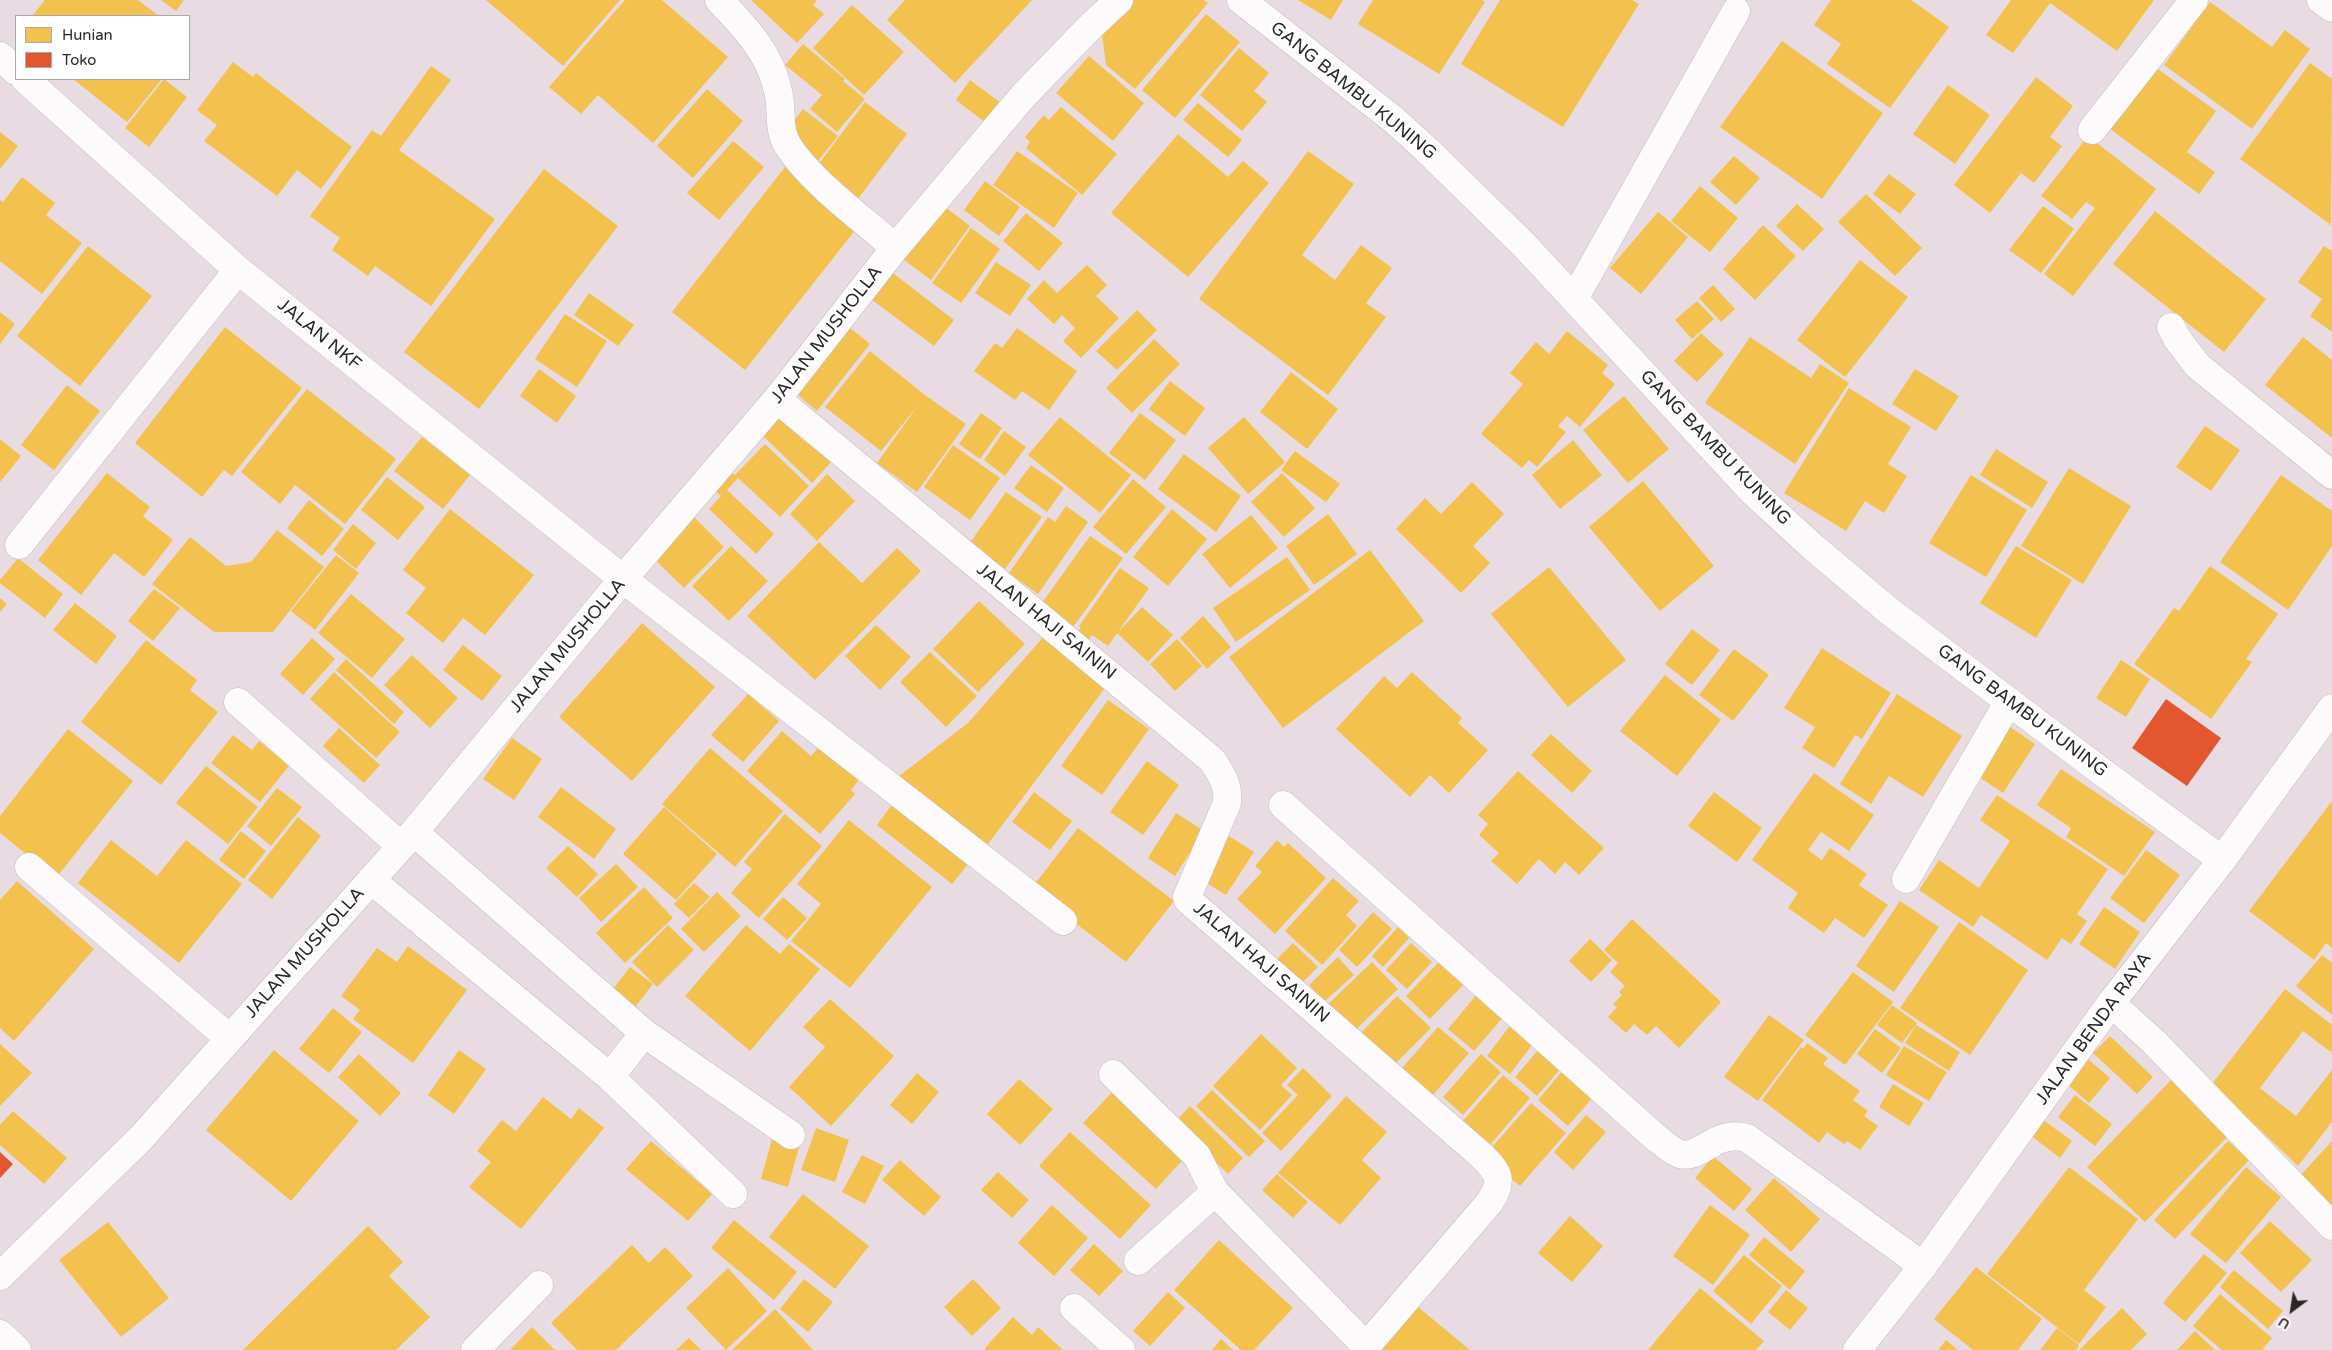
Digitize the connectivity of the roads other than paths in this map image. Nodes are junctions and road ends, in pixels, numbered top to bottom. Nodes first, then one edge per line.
1 (719, 0) edge
2 (1119, 0) edge
3 (1241, 0) edge
4 (2194, 0) edge
5 (2321, 0) edge
6 (2332, 8) edge
7 (1736, 11) dead end
8 (0, 56) edge
9 (15, 70) edge
10 (26, 80) edge
11 (2092, 130) dead end
12 (895, 248) junction
13 (238, 270) junction
14 (1574, 299) junction
15 (2171, 326) dead end
16 (777, 400) junction
17 (2332, 475) edge
18 (19, 545) dead end
19 (623, 579) junction
20 (2009, 701) junction
21 (238, 702) dead end
22 (2332, 708) edge
23 (1283, 805) dead end
24 (407, 839) junction
25 (2222, 860) junction
26 (29, 867) dead end
27 (1906, 879) dead end
28 (371, 880) junction
29 (1063, 921) dead end
30 (2111, 1003) junction
31 (644, 1033) junction
32 (229, 1038) junction
33 (1113, 1074) dead end
34 (610, 1078) junction
35 (791, 1135) dead end
36 (1215, 1192) junction
37 (733, 1194) dead end
38 (2332, 1226) edge
39 (1138, 1261) dead end
40 (1922, 1266) junction
41 (0, 1276) edge
42 (539, 1285) dead end
43 (1074, 1308) dead end
44 (0, 1334) edge
45 (1364, 1348) edge
46 (18, 1350) edge
47 (474, 1350) edge
48 (1122, 1350) edge
49 (1858, 1350) edge

1 - 12 street
2 - 12 street, JALAN MUSHOLLA
3 - 14 street, GANG BAMBU KUNING
4 - 11 street
5 - 6 street
7 - 14 street
8 - 9 street
10 - 13 street, JALAN NKF
12 - 16 street, JALAN MUSHOLLA
13 - 18 street
13 - 19 street, JALAN NKF
14 - 20 street, GANG BAMBU KUNING
15 - 17 street
16 - 19 street, JALAN MUSHOLLA
16 - 45 street, JALAN HAJI SAININ
19 - 24 street, JALAN MUSHOLLA
19 - 29 street, JALAN NKF
20 - 25 street, GANG BAMBU KUNING
20 - 27 street
21 - 24 street
22 - 25 street, JALAN BENDA RAYA
23 - 40 street
24 - 28 street, JALAN MUSHOLLA
24 - 31 street
25 - 30 street, JALAN BENDA RAYA
26 - 32 street
28 - 32 street, JALAN MUSHOLLA
28 - 34 street
30 - 38 street
30 - 40 street, JALAN BENDA RAYA
31 - 34 street
31 - 35 street
32 - 41 street, JALAN MUSHOLLA
33 - 36 street
34 - 37 street
36 - 39 street
36 - 45 street
40 - 49 street, JALAN BENDA RAYA
42 - 47 street
43 - 48 street
44 - 46 street

